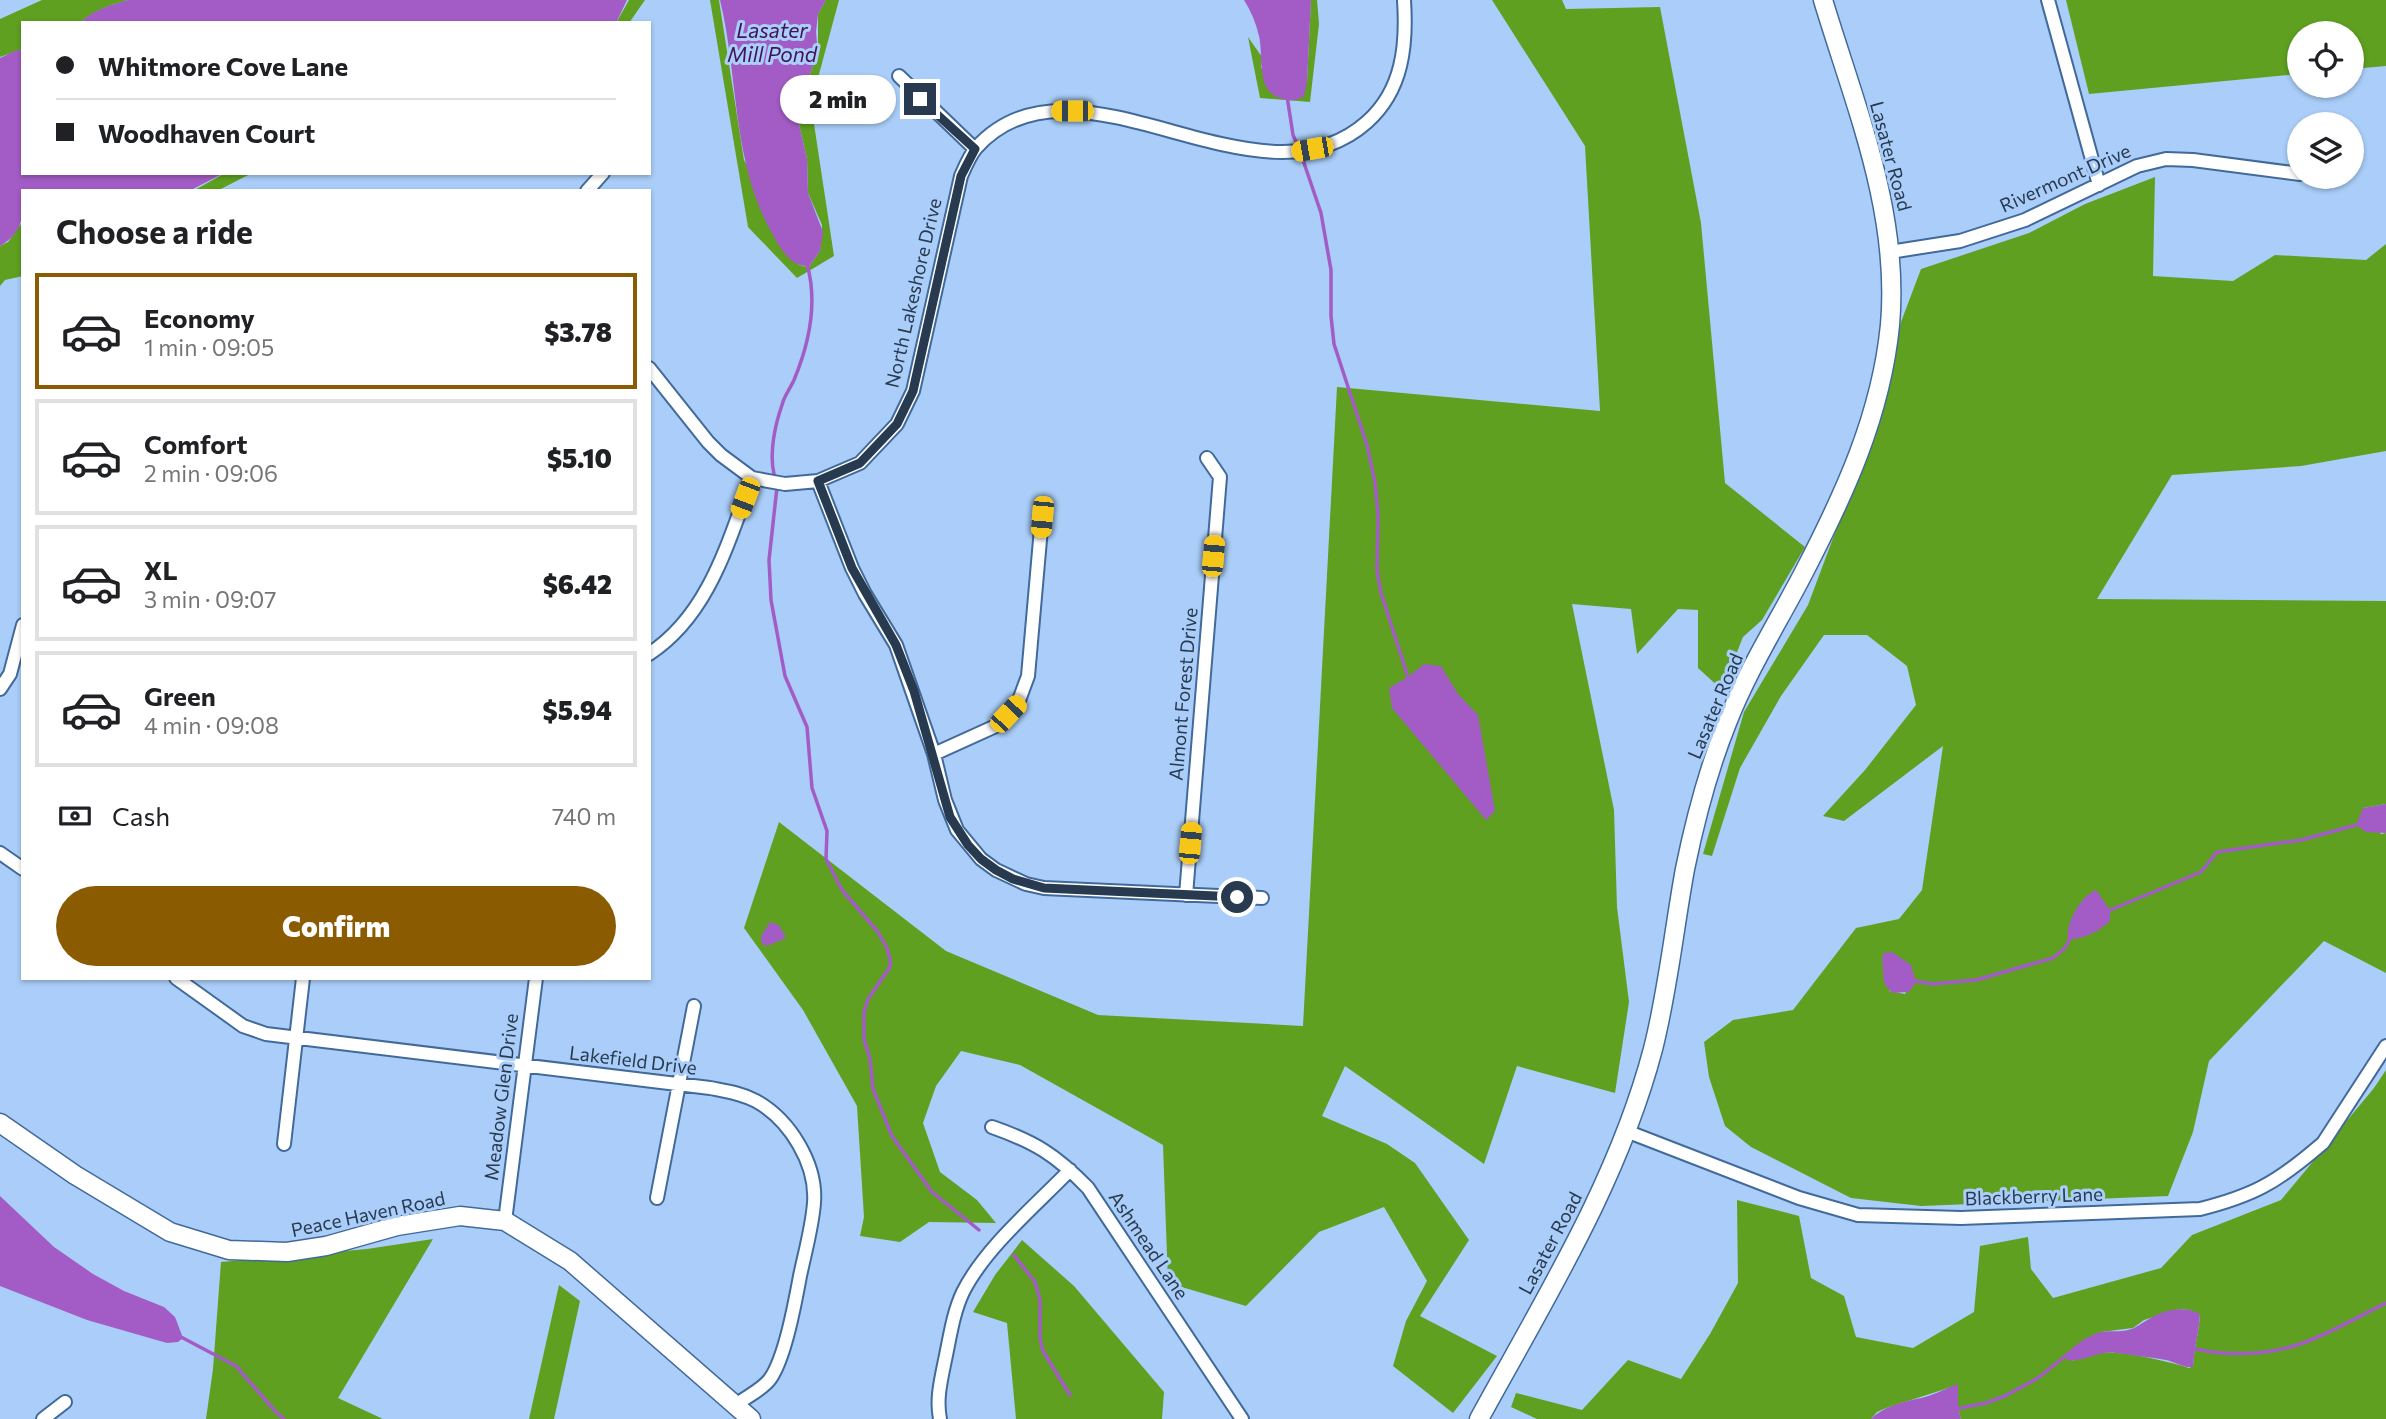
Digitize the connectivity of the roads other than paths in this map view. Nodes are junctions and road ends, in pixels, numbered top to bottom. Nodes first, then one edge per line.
1 (1405, 0) edge
2 (1824, 0) edge
3 (2048, 0) edge
4 (899, 76) dead end
5 (975, 149) junction
6 (2287, 173) edge
7 (601, 175) edge
8 (2099, 185) junction
9 (589, 189) edge
10 (1890, 253) junction
11 (651, 371) edge
12 (1207, 458) dead end
13 (752, 478) junction
14 (818, 481) junction
15 (1042, 517) dead end
16 (21, 633) edge
17 (651, 652) edge
18 (0, 690) edge
19 (934, 754) junction
20 (0, 853) edge
21 (21, 868) edge
22 (1186, 895) junction
23 (1262, 898) dead end
24 (179, 980) edge
25 (303, 980) edge
26 (536, 980) edge
27 (694, 1006) dead end
28 (296, 1038) junction
29 (2386, 1046) edge
30 (525, 1067) junction
31 (678, 1085) junction
32 (0, 1123) edge
33 (992, 1127) dead end
34 (1626, 1131) junction
35 (284, 1144) dead end
36 (1070, 1170) junction
37 (657, 1198) dead end
38 (505, 1221) junction
39 (65, 1402) dead end
40 (736, 1405) junction
41 (43, 1419) edge
42 (751, 1419) edge
43 (940, 1419) edge
44 (1242, 1419) edge
45 (1479, 1419) edge

1 - 5 street, North Lakeshore Drive
2 - 10 street, Lasater Road
3 - 8 street
4 - 5 street
5 - 14 street, North Lakeshore Drive
6 - 8 street, Rivermont Drive
7 - 9 street
8 - 10 street, Rivermont Drive
10 - 34 street, Lasater Road
11 - 13 street, North Lakeshore Drive
12 - 22 street, Almont Forest Drive
13 - 14 street, North Lakeshore Drive
13 - 17 street
14 - 19 street
15 - 19 street
16 - 18 street
19 - 22 street
20 - 21 street
22 - 23 street
24 - 28 street, Lakefield Drive
25 - 28 street
26 - 30 street, Meadow Glen Drive
27 - 31 street
28 - 30 street, Lakefield Drive
28 - 35 street
29 - 34 street, Blackberry Lane
30 - 31 street, Lakefield Drive
30 - 38 street, Meadow Glen Drive
31 - 37 street
31 - 40 street, Lakefield Drive
32 - 38 street, Peace Haven Road
33 - 36 street, Ashmead Lane
34 - 45 street, Lasater Road
36 - 43 street
36 - 44 street, Ashmead Lane
38 - 40 street, Peace Haven Road
39 - 41 street
40 - 42 street, Peace Haven Road

